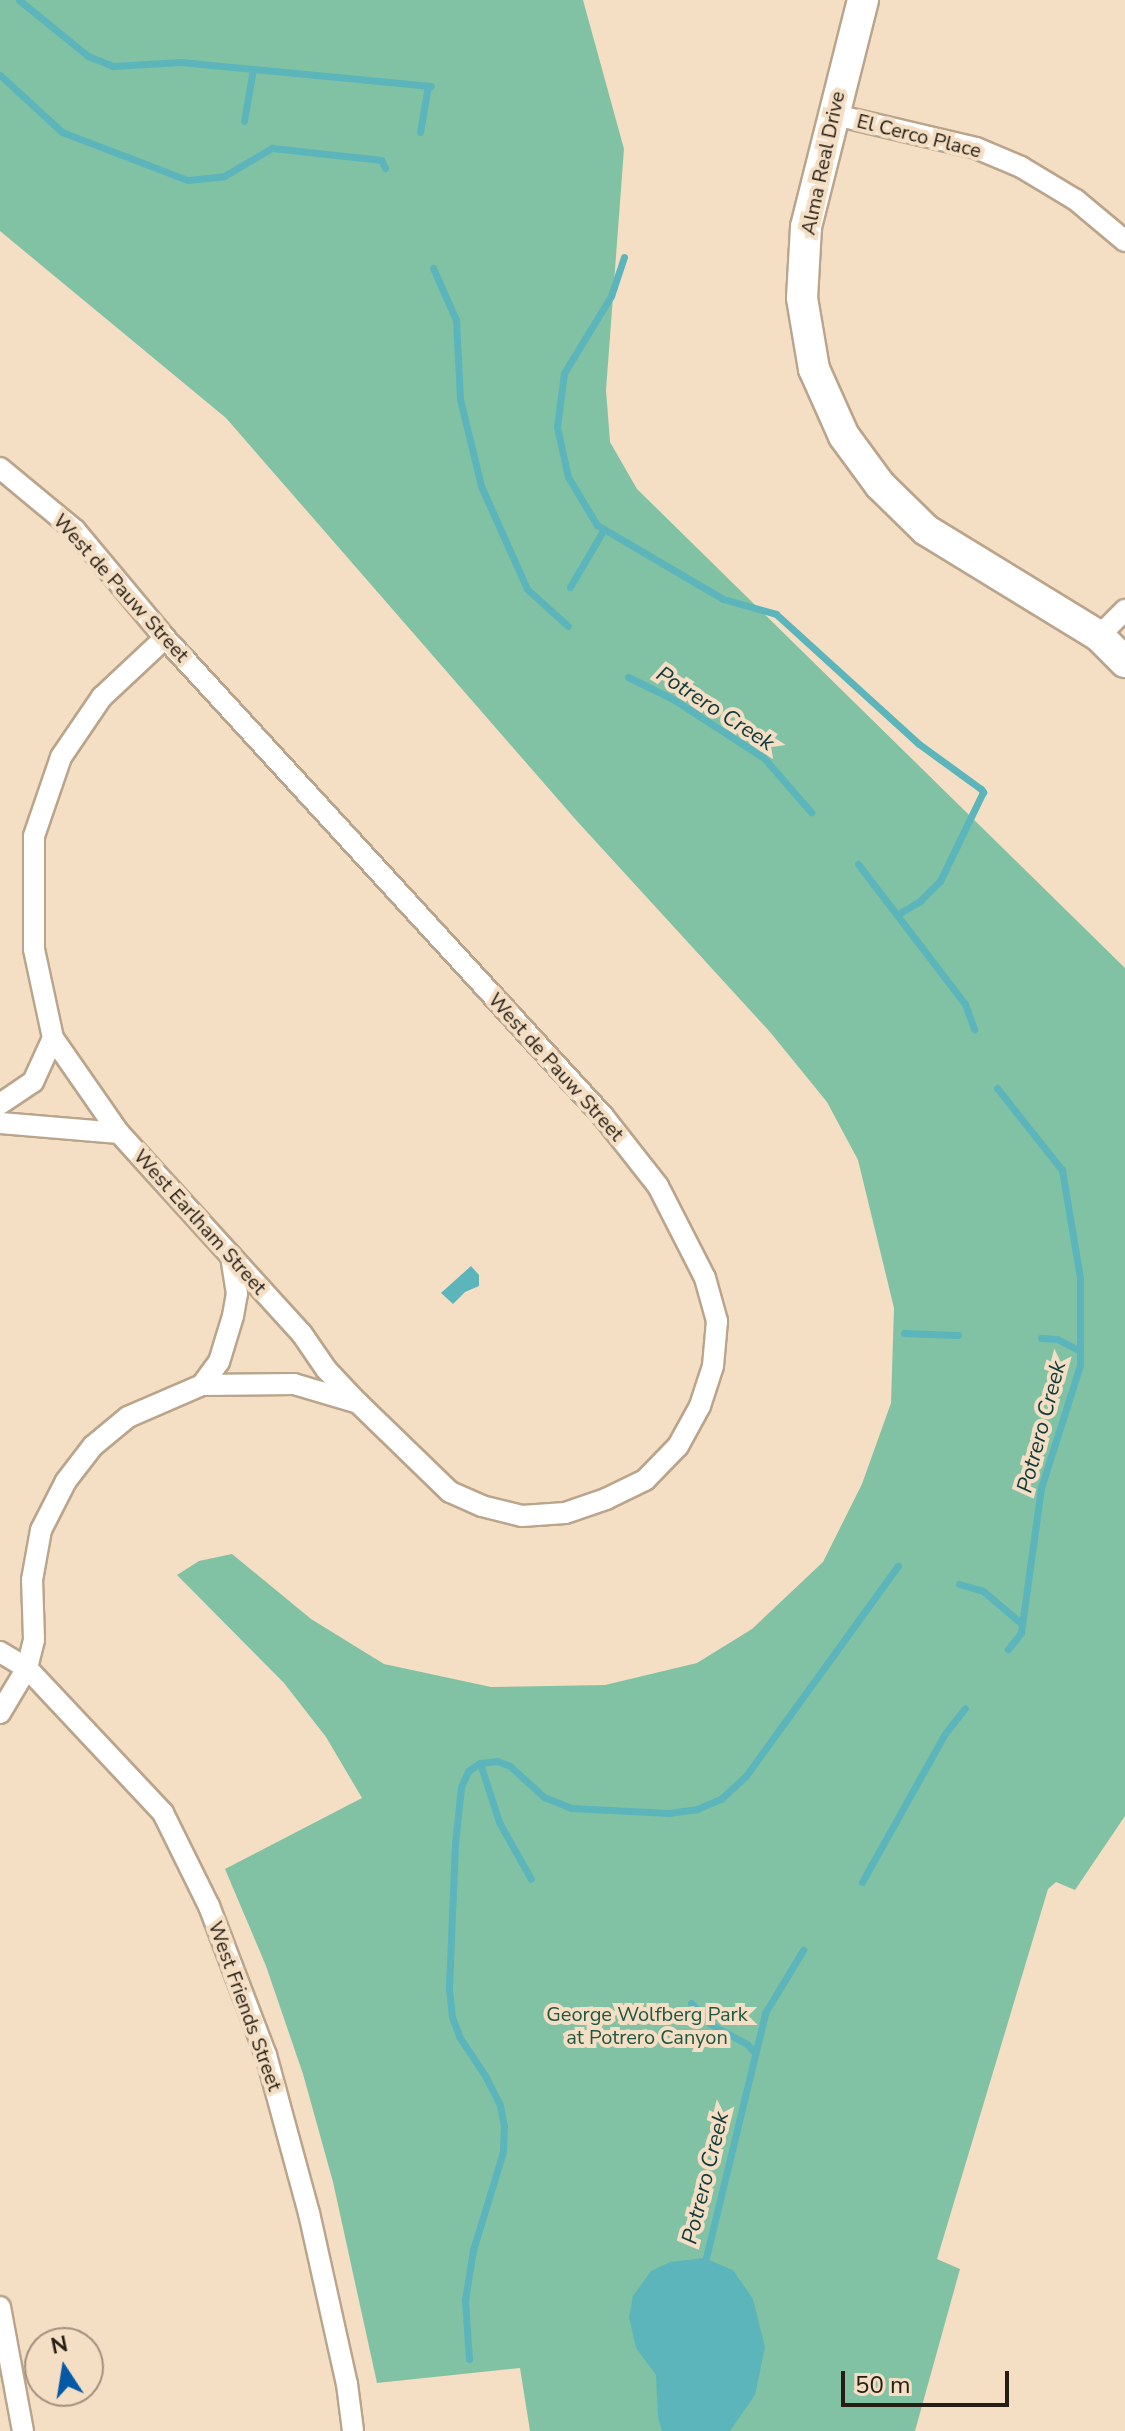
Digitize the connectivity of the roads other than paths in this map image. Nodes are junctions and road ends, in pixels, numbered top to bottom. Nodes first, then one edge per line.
1 (863, 0) edge
2 (831, 114) junction
3 (1125, 240) edge
4 (0, 468) edge
5 (1125, 610) edge
6 (1099, 636) junction
7 (165, 638) junction
8 (1125, 662) edge
9 (53, 1038) junction
10 (0, 1104) edge
11 (0, 1123) edge
12 (119, 1133) junction
13 (231, 1255) junction
14 (206, 1379) junction
15 (358, 1403) junction
16 (0, 1652) edge
17 (27, 1668) junction
18 (0, 1713) edge
19 (0, 2307) edge
20 (23, 2431) edge
21 (353, 2431) edge

1 - 2 street, Alma Real Drive
2 - 3 street, El Cerco Place
2 - 6 street, Alma Real Drive
4 - 7 street, West de Pauw Street
5 - 6 street
6 - 8 street, Alma Real Drive
7 - 9 street
7 - 15 street, West de Pauw Street
9 - 10 street
9 - 12 street
11 - 12 street, West Earlham Street
12 - 13 street, West Earlham Street
13 - 14 street
13 - 15 street, West Earlham Street
14 - 15 street
14 - 17 street
16 - 17 street, West Friends Street
17 - 18 street
17 - 21 street, West Friends Street
19 - 20 street

